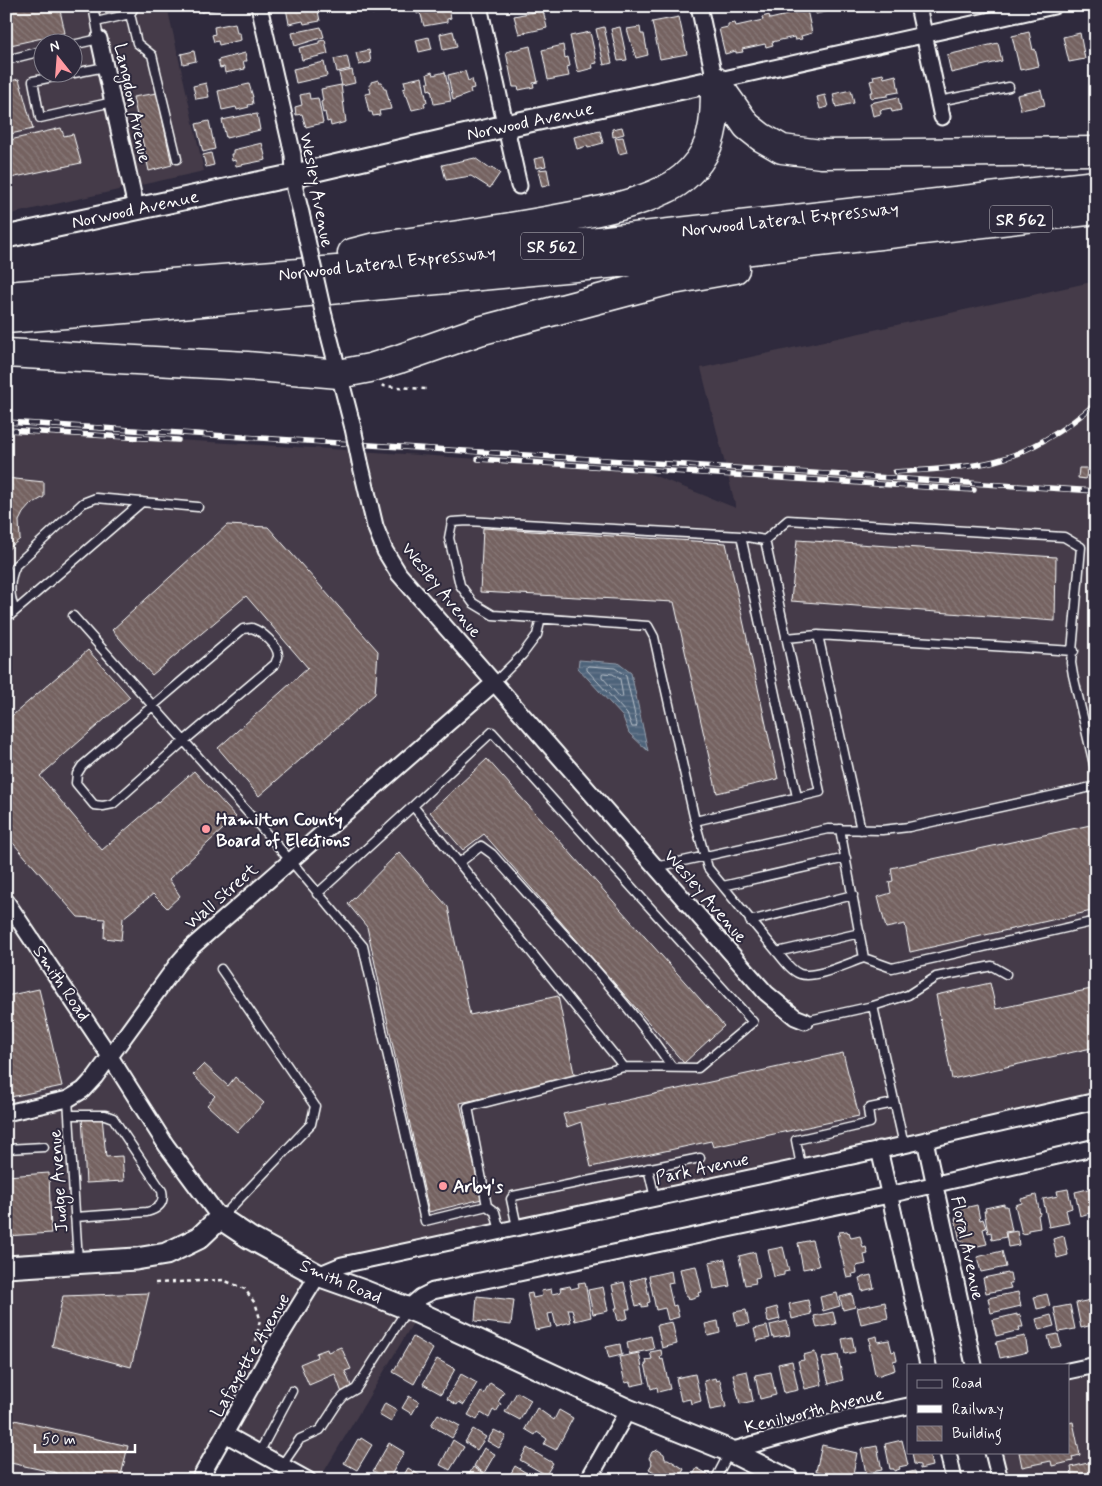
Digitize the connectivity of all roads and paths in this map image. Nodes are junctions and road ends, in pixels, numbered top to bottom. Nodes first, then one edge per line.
1 (93, 6) edge
2 (135, 6) edge
3 (259, 6) edge
4 (479, 6) edge
5 (699, 6) edge
6 (918, 6) edge
7 (1054, 6) edge
8 (130, 14) junction
9 (96, 22) junction
10 (924, 35) junction
11 (99, 39) junction
12 (82, 43) edge
13 (32, 54) edge
14 (6, 60) edge
15 (105, 67) junction
16 (715, 81) junction
17 (1009, 87) dead end
18 (939, 101) junction
19 (113, 102) junction
20 (942, 117) dead end
21 (506, 126) junction
22 (1096, 151) edge
23 (177, 160) dead end
24 (295, 175) junction
25 (1096, 185) edge
26 (519, 186) dead end
27 (136, 208) junction
28 (1096, 210) edge
29 (946, 227) junction
30 (6, 237) edge
31 (254, 276) junction
32 (6, 296) edge
33 (6, 319) edge
34 (6, 353) edge
35 (339, 374) junction
36 (381, 382) dead end
37 (426, 389) dead end
38 (142, 502) junction
39 (198, 508) dead end
40 (740, 536) junction
41 (765, 540) junction
42 (6, 607) edge
43 (15, 612) junction
44 (73, 616) dead end
45 (541, 618) junction
46 (6, 619) edge
47 (818, 635) junction
48 (786, 638) junction
49 (1074, 651) junction
50 (494, 683) junction
51 (152, 705) junction
52 (184, 741) junction
53 (1096, 773) edge
54 (1096, 786) edge
55 (797, 797) junction
56 (413, 806) junction
57 (695, 821) junction
58 (840, 829) junction
59 (861, 830) junction
60 (705, 856) junction
61 (846, 858) junction
62 (290, 860) junction
63 (459, 863) junction
64 (656, 867) junction
65 (722, 886) junction
66 (317, 894) junction
67 (853, 895) junction
68 (6, 900) edge
69 (750, 921) junction
70 (1096, 921) edge
71 (860, 933) junction
72 (777, 952) junction
73 (864, 958) junction
74 (221, 969) dead end
75 (1006, 974) dead end
76 (873, 1006) junction
77 (805, 1022) joint
78 (109, 1055) junction
79 (624, 1067) junction
80 (672, 1067) junction
81 (68, 1098) junction
82 (1096, 1102) edge
83 (894, 1103) junction
84 (6, 1113) edge
85 (68, 1115) junction
86 (925, 1140) junction
87 (904, 1144) junction
88 (44, 1147) dead end
89 (1096, 1147) edge
90 (6, 1149) edge
91 (879, 1149) junction
92 (700, 1158) dead end
93 (801, 1166) junction
94 (648, 1168) junction
95 (935, 1184) junction
96 (889, 1194) junction
97 (655, 1198) junction
98 (488, 1206) junction
99 (75, 1217) junction
100 (220, 1218) junction
101 (517, 1227) junction
102 (500, 1231) junction
103 (78, 1261) junction
104 (6, 1267) edge
105 (318, 1275) junction
106 (155, 1283) dead end
107 (407, 1309) junction
108 (253, 1342) dead end
109 (928, 1364) edge
110 (974, 1364) edge
111 (1096, 1365) edge
112 (1070, 1371) edge
113 (292, 1391) dead end
114 (907, 1406) edge
115 (628, 1410) junction
116 (225, 1434) junction
117 (730, 1451) junction
118 (259, 1453) junction
119 (948, 1454) edge
120 (994, 1454) edge
121 (282, 1465) junction
122 (6, 1478) edge
123 (10, 1480) edge
124 (200, 1480) edge
125 (308, 1480) edge
126 (588, 1480) edge
127 (715, 1480) edge
128 (788, 1480) edge
129 (954, 1480) edge
130 (1000, 1480) edge

1 - 9 lane, Langdon Avenue
2 - 8 lane
3 - 24 street, Wesley Avenue
4 - 21 street
5 - 16 street
6 - 10 street
7 - 10 street, Norwood Avenue
8 - 9 lane
8 - 23 lane
9 - 11 lane, Langdon Avenue
10 - 16 street, Norwood Avenue
10 - 18 street
11 - 12 lane
11 - 15 street, Langdon Avenue
13 - 14 lane
15 - 19 street, Langdon Avenue
15 - 19 lane
16 - 21 main road, Norwood Avenue
16 - 22 highway
16 - 31 highway
17 - 18 lane
18 - 20 street
19 - 27 street, Langdon Avenue
21 - 24 main road, Norwood Avenue
21 - 26 street
24 - 27 main road, Norwood Avenue
24 - 35 street, Wesley Avenue, bridge
25 - 31 highway, Norwood Lateral Expressway / SR 562
27 - 30 main road, Norwood Avenue
28 - 29 highway, Norwood Lateral Expressway / SR 562
29 - 33 highway, Norwood Lateral Expressway / SR 562
29 - 35 highway
31 - 32 highway, Norwood Lateral Expressway / SR 562
34 - 35 highway
35 - 50 street, Wesley Avenue, bridge
36 - 37 path
38 - 39 lane
38 - 43 lane
38 - 43 lane
40 - 41 lane
40 - 45 lane
40 - 55 lane
41 - 48 lane
41 - 49 lane
42 - 43 lane
43 - 46 lane
44 - 51 lane
45 - 50 lane
45 - 57 lane
47 - 48 lane
47 - 49 lane
47 - 59 lane
48 - 55 lane
49 - 53 lane
50 - 62 street, Wall Street
50 - 64 street, Wesley Avenue
51 - 52 lane
51 - 52 lane
51 - 52 lane
52 - 62 lane
54 - 59 lane
55 - 57 lane
56 - 63 lane
56 - 66 lane
56 - 80 lane
57 - 60 lane
58 - 59 lane
58 - 60 lane
58 - 61 lane
60 - 64 lane
60 - 65 lane
61 - 65 lane
61 - 67 lane
62 - 66 lane
62 - 78 street, Wall Street
63 - 79 lane
63 - 80 lane
64 - 77 street, Wesley Avenue
65 - 69 lane
66 - 98 lane
67 - 69 lane
67 - 71 lane
68 - 78 street, Smith Road
69 - 72 lane
70 - 73 lane
71 - 72 lane
71 - 73 lane
72 - 73 lane
74 - 100 lane
75 - 76 lane
76 - 77 lane
76 - 83 lane
78 - 81 street, Wall Street
78 - 100 street, Smith Road
79 - 80 lane
79 - 98 lane
81 - 84 street, Wall Street
81 - 85 lane, Judge Avenue
82 - 86 street, Park Avenue
83 - 87 lane
83 - 93 lane
85 - 99 lane, Judge Avenue
85 - 99 lane
86 - 87 street, Park Avenue
86 - 95 street, Floral Avenue
87 - 91 street, Park Avenue
88 - 90 lane
89 - 95 street
91 - 93 street, Park Avenue
91 - 96 street
92 - 94 lane
93 - 97 street, Park Avenue
94 - 97 lane
94 - 101 lane
95 - 96 street
95 - 110 street, Floral Avenue
96 - 107 street
96 - 109 street
97 - 101 street, Park Avenue
98 - 102 lane
99 - 103 lane, Judge Avenue
100 - 103 main road
100 - 105 main road, Smith Road
101 - 102 street, Park Avenue
102 - 105 street, Park Avenue
103 - 104 main road
105 - 107 main road, Smith Road
105 - 116 street, Lafayette Avenue
106 - 108 path
107 - 115 main road, Smith Road
107 - 121 lane
111 - 112 street
113 - 118 lane
114 - 117 street, Kenilworth Avenue
115 - 117 main road, Smith Road
115 - 126 street
116 - 118 street
116 - 124 street, Lafayette Avenue
117 - 127 lane
117 - 128 main road, Smith Road
118 - 121 street
119 - 129 street
120 - 130 street
121 - 125 street
122 - 123 lane

